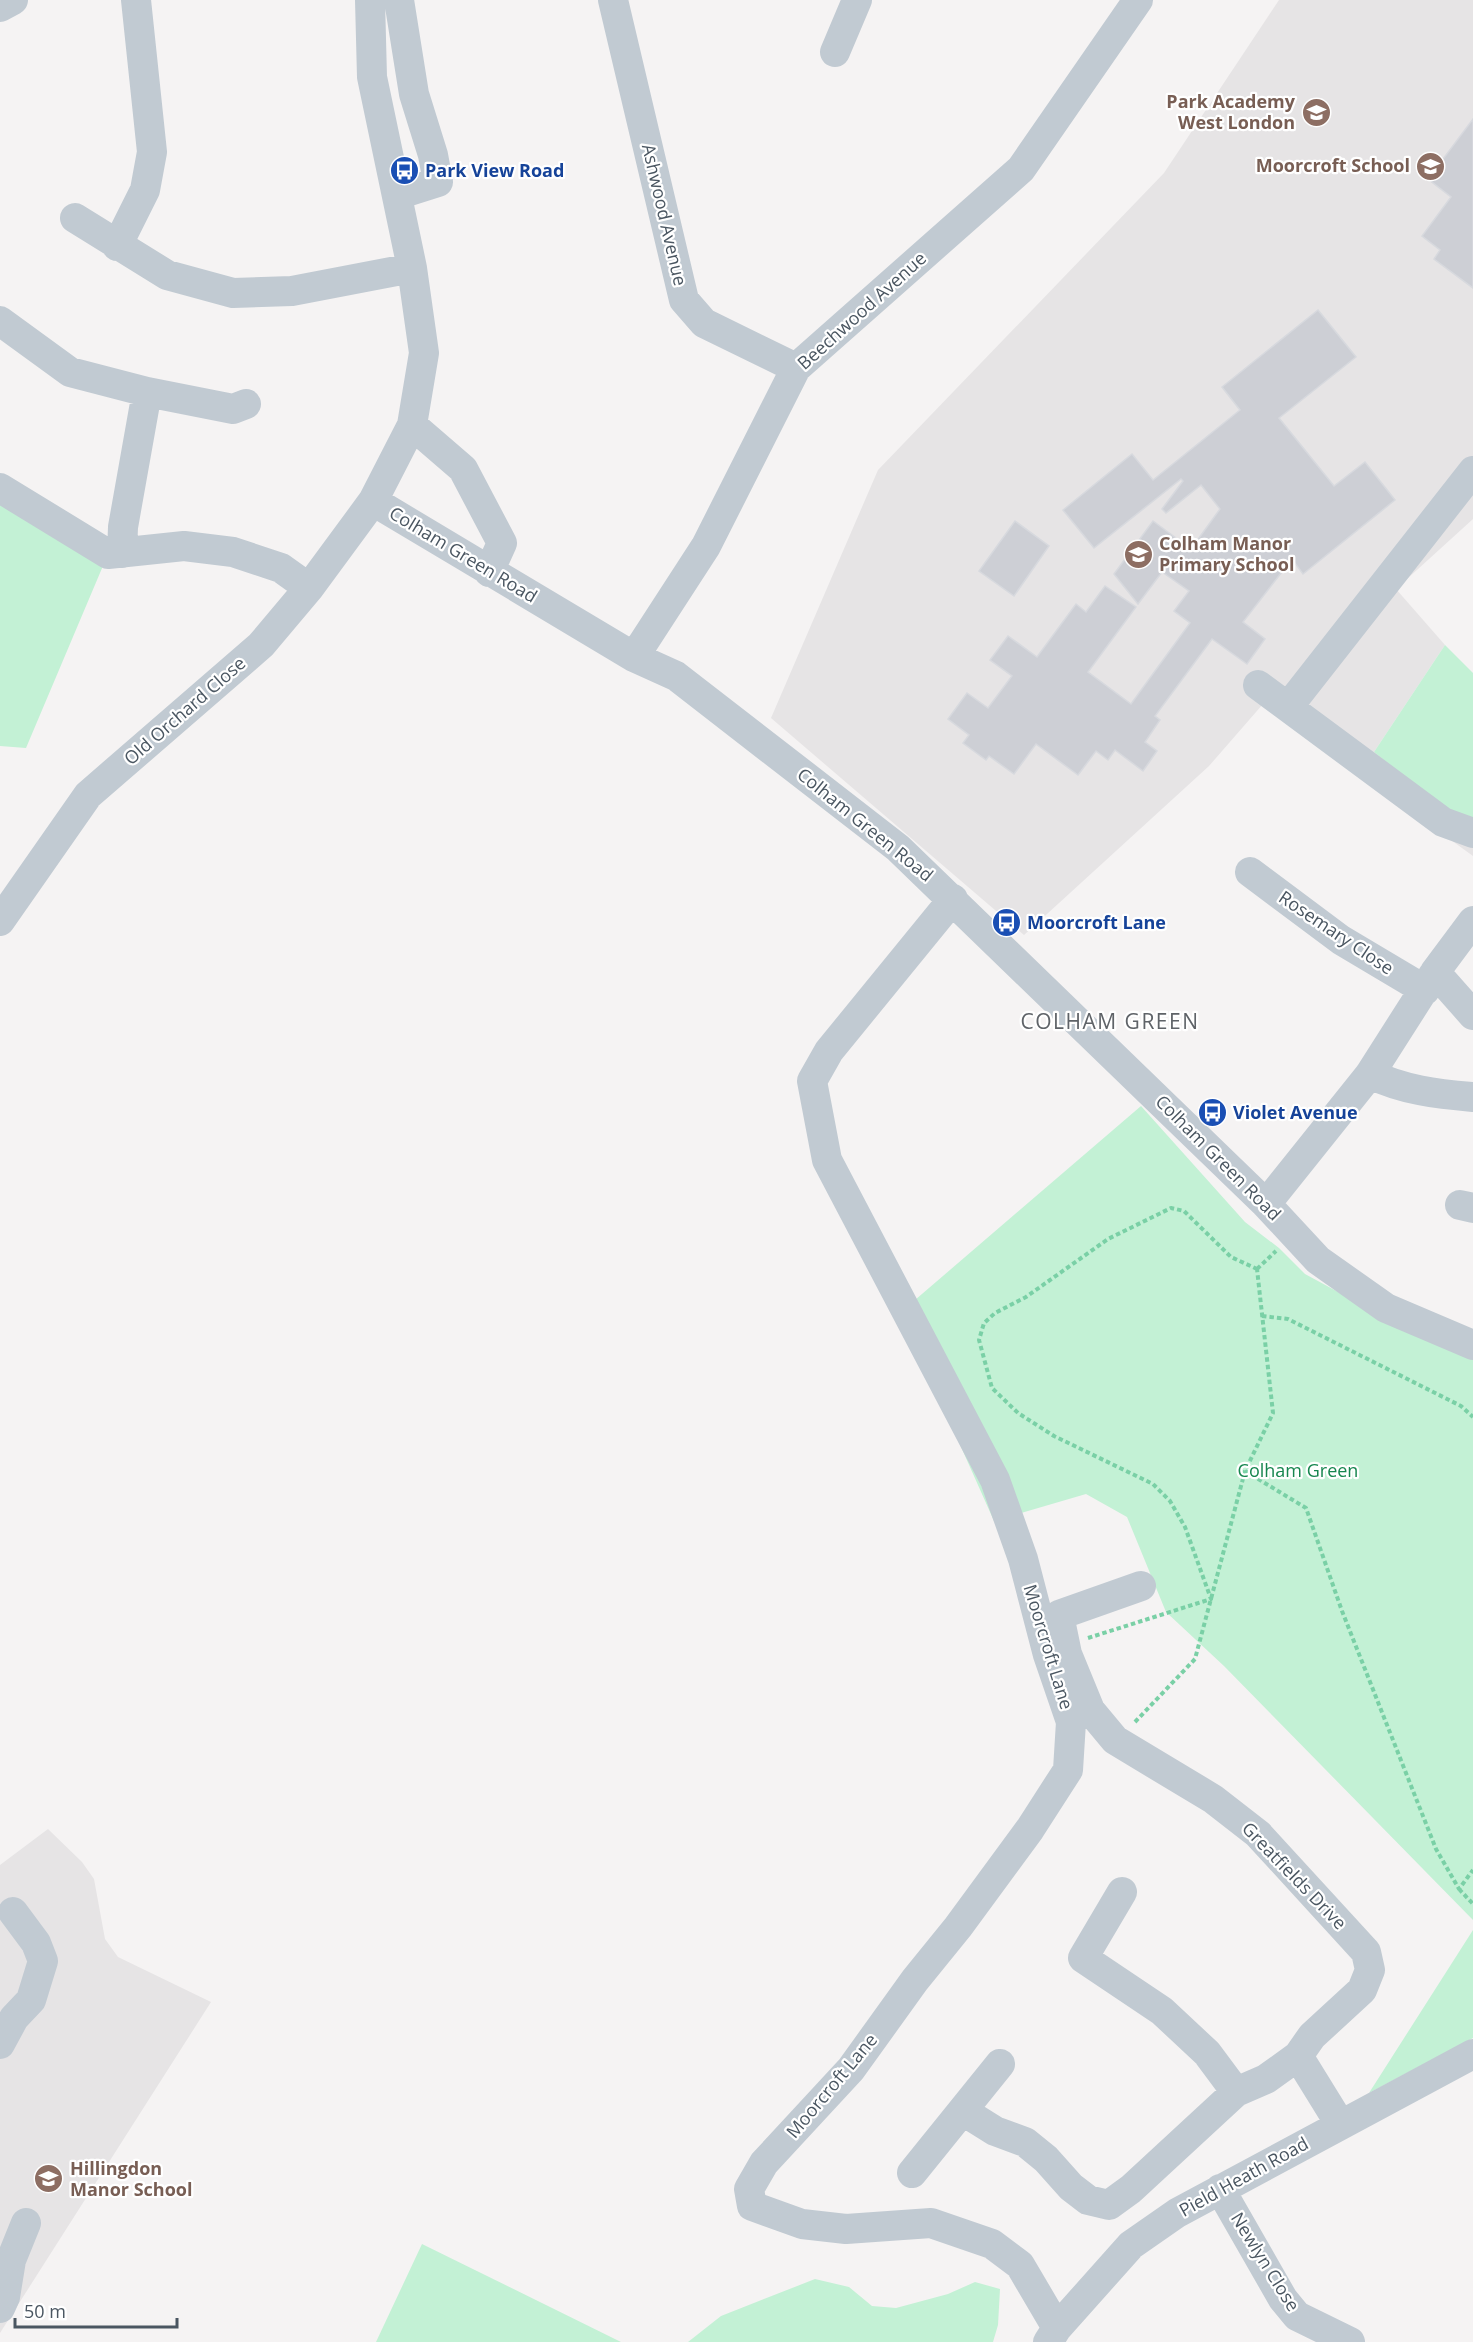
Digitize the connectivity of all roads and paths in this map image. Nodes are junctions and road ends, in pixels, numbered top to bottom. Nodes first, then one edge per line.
1 (13, 0) edge
2 (136, 0) edge
3 (370, 0) edge
4 (399, 0) edge
5 (613, 0) edge
6 (857, 0) edge
7 (1138, 0) edge
8 (0, 7) edge
9 (835, 52) dead end
10 (397, 195) junction
11 (75, 218) dead end
12 (117, 246) junction
13 (412, 268) junction
14 (0, 321) edge
15 (796, 368) junction
16 (147, 392) junction
17 (246, 404) dead end
18 (412, 425) junction
19 (1473, 471) edge
20 (0, 488) edge
21 (373, 501) junction
22 (123, 553) junction
23 (489, 572) junction
24 (309, 588) junction
25 (634, 657) junction
26 (1258, 685) dead end
27 (1288, 707) junction
28 (1473, 833) edge
29 (1250, 872) dead end
30 (953, 899) junction
31 (0, 921) edge
32 (1473, 921) edge
33 (1430, 981) junction
34 (1473, 1015) edge
35 (1370, 1074) junction
36 (1473, 1097) edge
37 (1266, 1203) junction
38 (1279, 1248) dead end
39 (1257, 1269) junction
40 (1262, 1316) junction
41 (1473, 1345) edge
42 (1473, 1417) edge
43 (1245, 1471) junction
44 (1142, 1586) dead end
45 (1211, 1599) junction
46 (1087, 1638) dead end
47 (1133, 1724) dead end
48 (1473, 1870) edge
49 (1459, 1889) junction
50 (1122, 1892) dead end
51 (1473, 1904) edge
52 (13, 1912) dead end
53 (0, 2044) edge
54 (1473, 2054) edge
55 (1298, 2056) junction
56 (1000, 2064) dead end
57 (1236, 2092) junction
58 (963, 2111) junction
59 (1340, 2124) junction
60 (912, 2174) dead end
61 (1220, 2189) junction
62 (26, 2223) dead end
63 (0, 2308) edge
64 (1052, 2335) edge
65 (1350, 2342) edge

1 - 8 street
2 - 12 street
3 - 10 street
4 - 10 street
5 - 15 street, Ashwood Avenue
6 - 9 street
7 - 15 street, Beechwood Avenue
10 - 13 street
11 - 12 street
12 - 13 street
13 - 18 street
14 - 16 street
15 - 25 street, Beechwood Avenue
16 - 17 street
16 - 22 street
18 - 21 street
18 - 23 street
19 - 27 street
20 - 22 street
21 - 23 street, Colham Green Road
21 - 24 street, Old Orchard Close
22 - 24 street
23 - 25 street, Colham Green Road
24 - 31 street, Old Orchard Close
25 - 30 street, Colham Green Road
26 - 27 street
27 - 28 street
29 - 33 street, Rosemary Close
30 - 37 street, Colham Green Road
30 - 64 street, Moorcroft Lane
32 - 33 street
33 - 34 street, Rosemary Close
33 - 35 street
35 - 36 street
35 - 37 street
37 - 41 street, Colham Green Road
38 - 39 path
39 - 40 path
39 - 45 path
40 - 42 path
40 - 43 path
43 - 45 path
43 - 49 path
44 - 55 street, Greatfields Drive
45 - 46 path
45 - 47 path
48 - 49 path
49 - 51 path
50 - 57 street
52 - 53 street
54 - 59 street, Pield Heath Road
55 - 57 street, Greatfields Drive
55 - 59 street
56 - 58 street
57 - 58 street, Greatfields Drive
58 - 60 street
59 - 61 street, Pield Heath Road
61 - 64 street, Pield Heath Road
61 - 65 street, Newlyn Close
62 - 63 street

